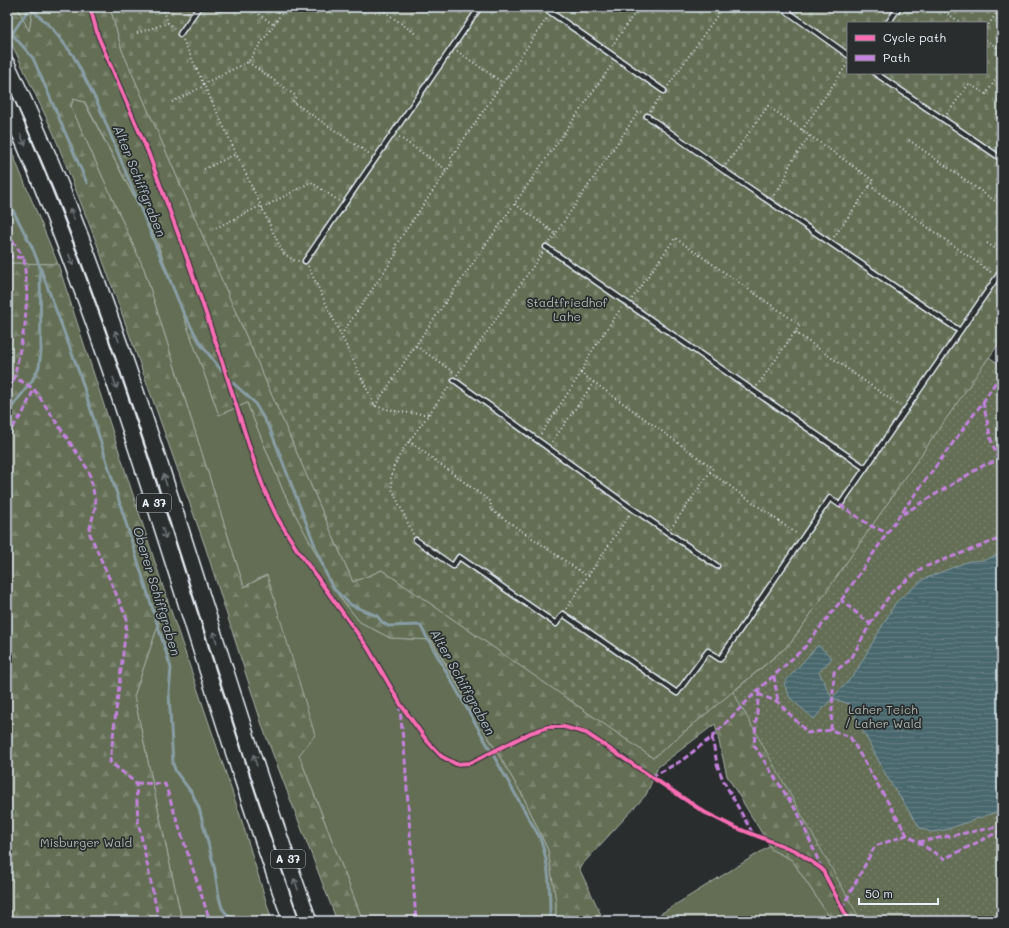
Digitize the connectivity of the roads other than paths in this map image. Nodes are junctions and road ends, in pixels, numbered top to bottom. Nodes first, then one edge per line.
1 (199, 7) edge
2 (480, 7) edge
3 (544, 7) edge
4 (781, 7) edge
5 (899, 7) edge
6 (889, 22) edge
7 (180, 34) road end
8 (847, 54) edge
9 (7, 64) edge
10 (876, 74) edge
11 (664, 91) road end
12 (7, 104) edge
13 (647, 116) road end
14 (1002, 159) edge
15 (546, 247) road end
16 (305, 261) road end
17 (1002, 270) edge
18 (960, 332) junction
19 (454, 380) road end
20 (865, 468) junction
21 (416, 540) road end
22 (717, 566) dead end
23 (291, 921) edge
24 (309, 921) edge

1 - 7 lane
2 - 16 lane
3 - 11 lane
4 - 8 lane
5 - 6 lane
24 -> 9 highway, A 37
10 - 14 lane
12 -> 23 highway, A 37
13 - 18 lane
15 - 20 lane
17 - 18 lane
18 - 20 lane
19 - 22 lane
20 - 21 lane

